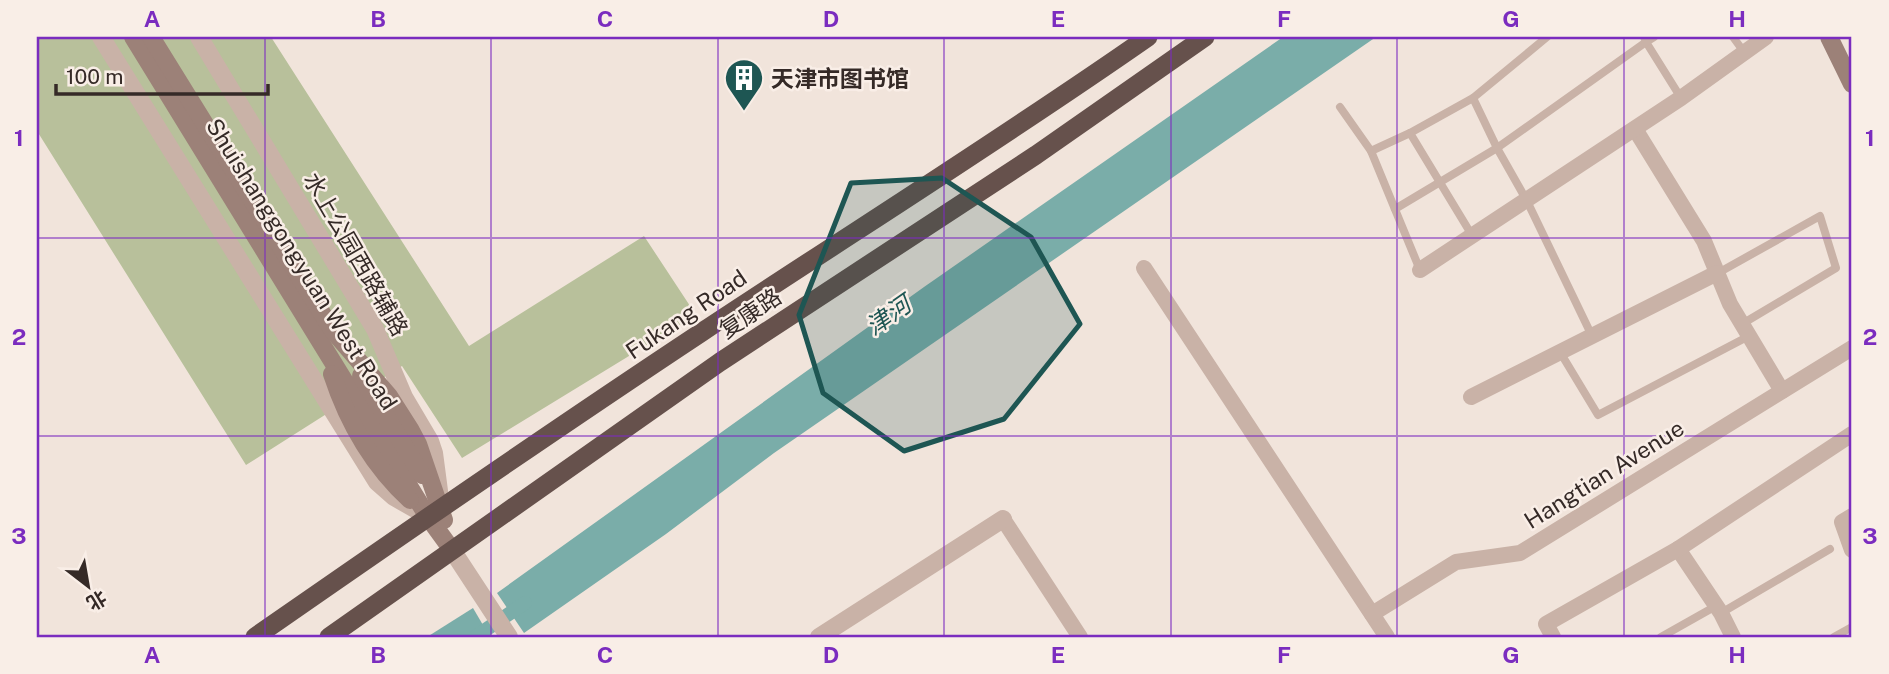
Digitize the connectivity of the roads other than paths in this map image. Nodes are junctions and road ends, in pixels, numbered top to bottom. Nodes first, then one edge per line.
1 (101, 37) edge
2 (139, 37) edge
3 (199, 37) edge
4 (1148, 37) edge
5 (1205, 37) edge
6 (1547, 37) edge
7 (1733, 37) edge
8 (1766, 37) edge
9 (1829, 37) edge
10 (1648, 39) edge
11 (1744, 52) junction
12 (1852, 84) edge
13 (1473, 98) junction
14 (1681, 98) junction
15 (1340, 107) dead end
16 (1635, 129) junction
17 (1410, 133) junction
18 (1497, 148) junction
19 (1371, 151) junction
20 (1441, 183) junction
21 (1527, 201) junction
22 (1395, 209) junction
23 (1473, 237) junction
24 (1144, 268) dead end
25 (1420, 270) joint
26 (1717, 273) junction
27 (1746, 330) junction
28 (327, 336) junction
29 (1592, 336) junction
30 (1852, 348) edge
31 (1560, 352) junction
32 (1782, 391) junction
33 (1471, 397) dead end
34 (1852, 434) edge
35 (434, 512) junction
36 (1852, 516) edge
37 (1003, 519) joint
38 (1678, 549) junction
39 (1830, 549) dead end
40 (452, 550) junction
41 (1852, 550) edge
42 (1718, 609) junction
43 (1372, 614) junction
44 (1852, 627) edge
45 (255, 637) edge
46 (329, 637) edge
47 (509, 637) edge
48 (819, 637) edge
49 (1080, 637) edge
50 (1387, 637) edge
51 (1553, 637) edge
52 (1661, 637) edge
53 (1732, 637) edge
54 (1834, 637) edge

1 - 35 street
2 - 28 main road, Shuishanggongyuan West Road
3 - 35 street, 水上公园西路辅路
4 - 35 highway, Fukang Road
5 - 40 highway, 复康路
6 - 13 lane
7 - 11 lane
8 - 11 street
9 - 12 main road
10 - 14 lane
10 - 18 lane
11 - 14 street
13 - 17 lane
13 - 18 lane
14 - 16 street
15 - 19 lane
16 - 21 street
16 - 26 street
17 - 19 lane
17 - 20 lane
18 - 20 lane
18 - 21 lane
19 - 22 lane
20 - 22 lane
20 - 23 lane
21 - 23 street
21 - 29 lane
22 - 25 lane
23 - 25 street
24 - 43 street
26 - 27 street
26 - 27 lane
26 - 29 street
27 - 31 lane
27 - 32 street
28 - 35 main road, Shuishanggongyuan West Road
28 - 35 main road, Shuishanggongyuan West Road
29 - 31 street
30 - 32 street, Hangtian Avenue
31 - 33 street
32 - 43 street, Hangtian Avenue
34 - 38 street
35 - 40 main road
35 - 45 highway, Fukang Road
36 - 41 street
37 - 48 street
37 - 49 street
38 - 42 street
38 - 51 street
39 - 42 lane
40 - 46 highway, 复康路
40 - 47 street
42 - 52 lane
42 - 53 street
43 - 50 street
44 - 54 lane

